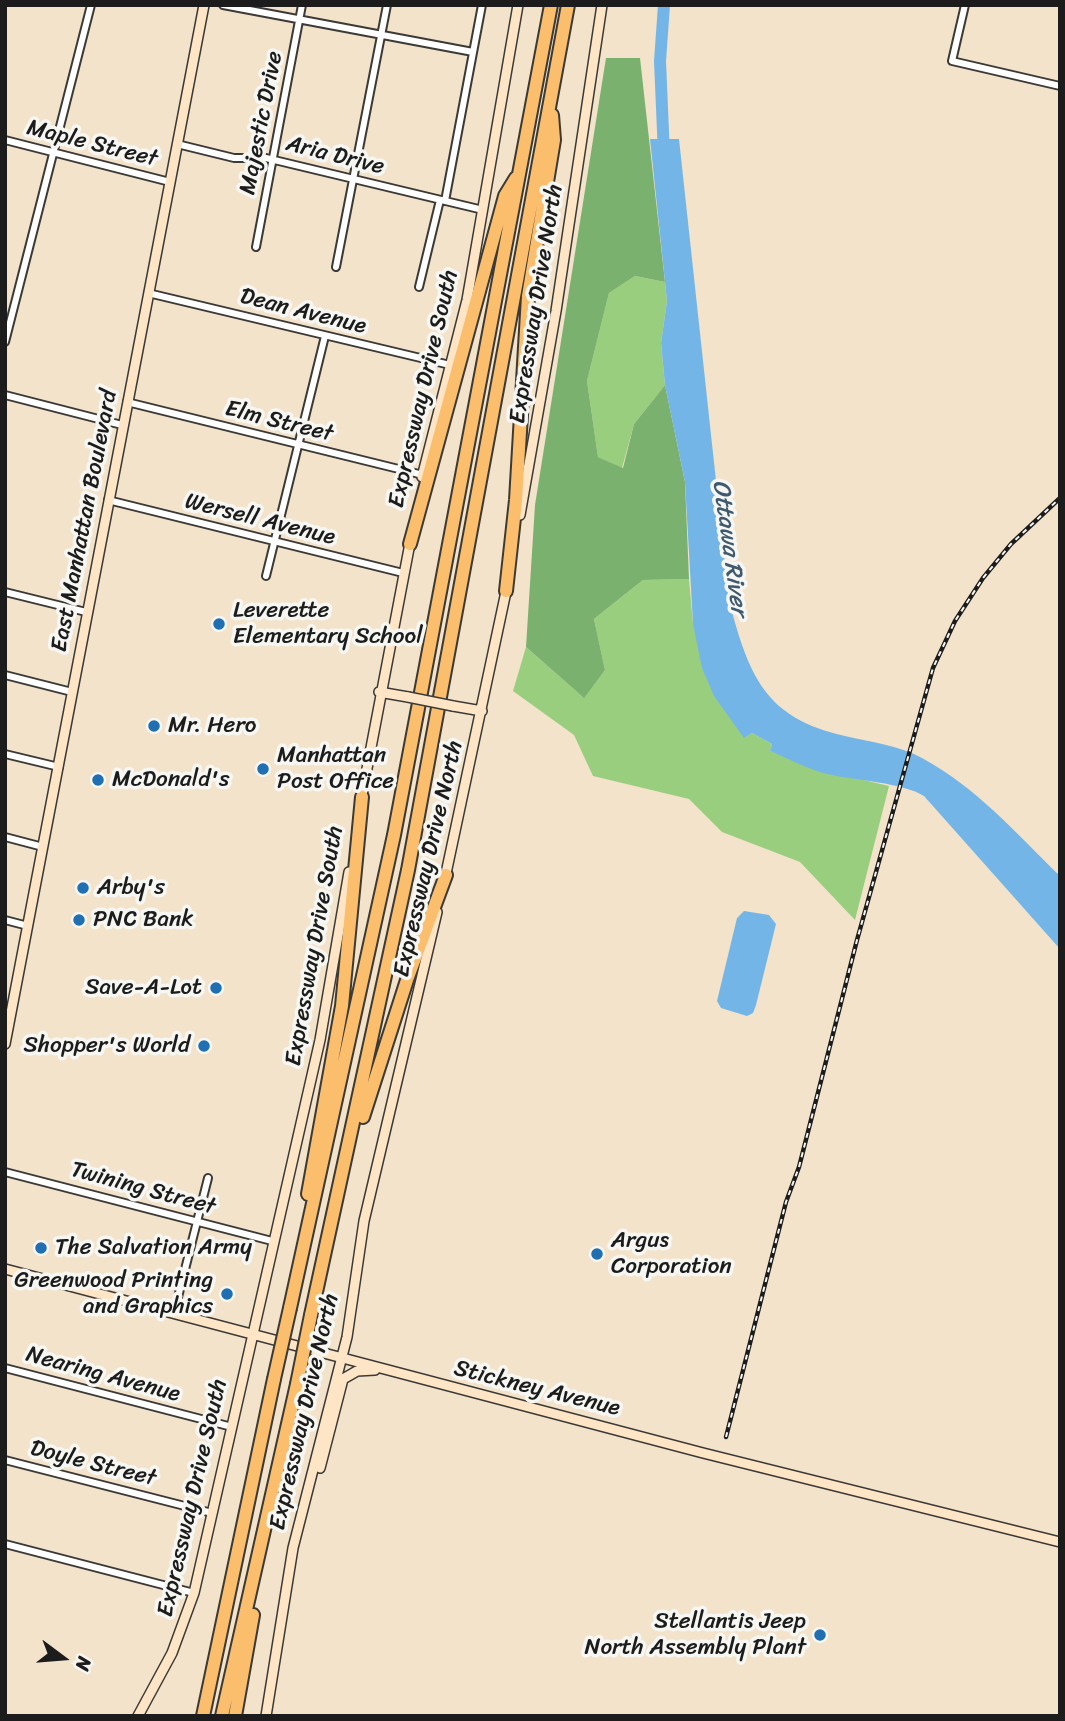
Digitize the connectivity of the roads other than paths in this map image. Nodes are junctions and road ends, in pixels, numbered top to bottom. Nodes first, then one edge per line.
1 (91, 5) edge
2 (204, 5) edge
3 (223, 5) edge
4 (302, 5) edge
5 (387, 5) edge
6 (482, 5) edge
7 (518, 5) edge
8 (551, 5) edge
9 (568, 5) edge
10 (602, 5) edge
11 (965, 5) edge
12 (299, 20) junction
13 (381, 35) junction
14 (472, 52) junction
15 (1060, 86) edge
16 (551, 99) junction
17 (5, 140) edge
18 (177, 144) junction
19 (54, 152) junction
20 (273, 159) junction
21 (520, 172) junction
22 (353, 179) junction
23 (170, 182) junction
24 (443, 201) junction
25 (484, 210) junction
26 (256, 247) dead end
27 (336, 267) dead end
28 (419, 287) dead end
29 (148, 293) junction
30 (326, 336) junction
31 (5, 342) edge
32 (450, 365) junction
33 (5, 395) edge
34 (127, 402) junction
35 (122, 425) junction
36 (298, 445) junction
37 (423, 475) junction
38 (108, 500) junction
39 (274, 542) junction
40 (410, 544) junction
41 (403, 573) junction
42 (266, 576) dead end
43 (506, 591) junction
44 (5, 592) edge
45 (86, 612) junction
46 (5, 675) edge
47 (72, 692) junction
48 (379, 692) junction
49 (482, 711) junction
50 (5, 754) edge
51 (59, 767) junction
52 (362, 797) junction
53 (5, 837) edge
54 (43, 847) junction
55 (446, 875) junction
56 (5, 920) edge
57 (28, 926) junction
58 (9, 1001) edge
59 (5, 1044) edge
60 (5, 1172) edge
61 (208, 1178) dead end
62 (342, 1180) junction
63 (197, 1222) junction
64 (272, 1241) junction
65 (5, 1269) edge
66 (289, 1308) junction
67 (174, 1313) junction
68 (250, 1333) junction
69 (341, 1358) junction
70 (5, 1368) edge
71 (388, 1370) junction
72 (232, 1427) junction
73 (5, 1460) edge
74 (274, 1486) junction
75 (212, 1513) junction
76 (301, 1515) junction
77 (1060, 1542) edge
78 (5, 1544) edge
79 (194, 1593) junction
80 (138, 1716) edge
81 (203, 1716) edge
82 (222, 1716) edge
83 (235, 1716) edge
84 (266, 1716) edge

1 - 19 street
2 - 18 main road, East Manhattan Boulevard
3 - 12 street
4 - 12 street, Majestic Drive
5 - 13 street
6 - 14 street
7 - 25 main road, Expressway Drive South
8 - 21 highway
9 - 16 highway
10 - 43 main road, Expressway Drive North
11 - 15 street
12 - 13 street
12 - 20 street, Majestic Drive
13 - 14 street
13 - 22 street
14 - 24 street
16 - 43 highway
16 - 62 highway
17 - 19 street, Maple Street
18 - 20 street, Aria Drive
18 - 23 main road, East Manhattan Boulevard
19 - 23 street, Maple Street
19 - 31 street
20 - 22 street, Aria Drive
20 - 26 street, Majestic Drive
21 - 40 highway
21 - 66 highway
22 - 24 street, Aria Drive
22 - 27 street
23 - 29 main road, East Manhattan Boulevard
24 - 25 street, Aria Drive
24 - 28 street
25 - 32 main road, Expressway Drive South
29 - 30 street, Dean Avenue
29 - 34 main road, East Manhattan Boulevard
30 - 32 street, Dean Avenue
30 - 36 street
32 - 37 main road, Expressway Drive South
33 - 35 street
34 - 35 main road, East Manhattan Boulevard
34 - 36 street, Elm Street
35 - 38 main road, East Manhattan Boulevard
36 - 37 street, Elm Street
36 - 39 street
37 - 40 main road, Expressway Drive South
38 - 39 street, Wersell Avenue
38 - 45 main road, East Manhattan Boulevard
39 - 41 street, Wersell Avenue
39 - 42 street
40 - 41 main road, Expressway Drive South
41 - 48 main road, Expressway Drive South
43 - 49 main road, Expressway Drive North
44 - 45 street
45 - 47 main road, East Manhattan Boulevard
46 - 47 street
47 - 51 main road, East Manhattan Boulevard
48 - 49 main road, bridge
48 - 52 main road, Expressway Drive South
49 - 55 main road, Expressway Drive North
50 - 51 street
51 - 54 main road, East Manhattan Boulevard
52 - 64 main road, Expressway Drive South
52 - 66 highway
53 - 54 street
54 - 57 main road, East Manhattan Boulevard
55 - 62 highway
55 - 69 main road, Expressway Drive North
56 - 57 street
57 - 58 main road, East Manhattan Boulevard
58 - 59 main road, East Manhattan Boulevard
60 - 63 street, Twining Street
61 - 63 street
62 - 74 highway, bridge
63 - 64 street, Twining Street
63 - 67 street
64 - 68 main road, Expressway Drive South
65 - 67 main road, Stickney Avenue
66 - 81 highway, bridge
67 - 68 main road, Stickney Avenue
68 - 69 main road, Stickney Avenue
68 - 72 main road, Expressway Drive South
69 - 71 main road, Stickney Avenue
69 - 76 main road, Expressway Drive North
70 - 72 street, Nearing Avenue
71 - 76 main road
71 - 77 main road, Stickney Avenue
72 - 75 main road, Expressway Drive South
73 - 75 street, Doyle Street
74 - 82 highway
74 - 83 highway
75 - 79 main road, Expressway Drive South
76 - 84 main road, Expressway Drive North
78 - 79 street
79 - 80 main road, Expressway Drive South

